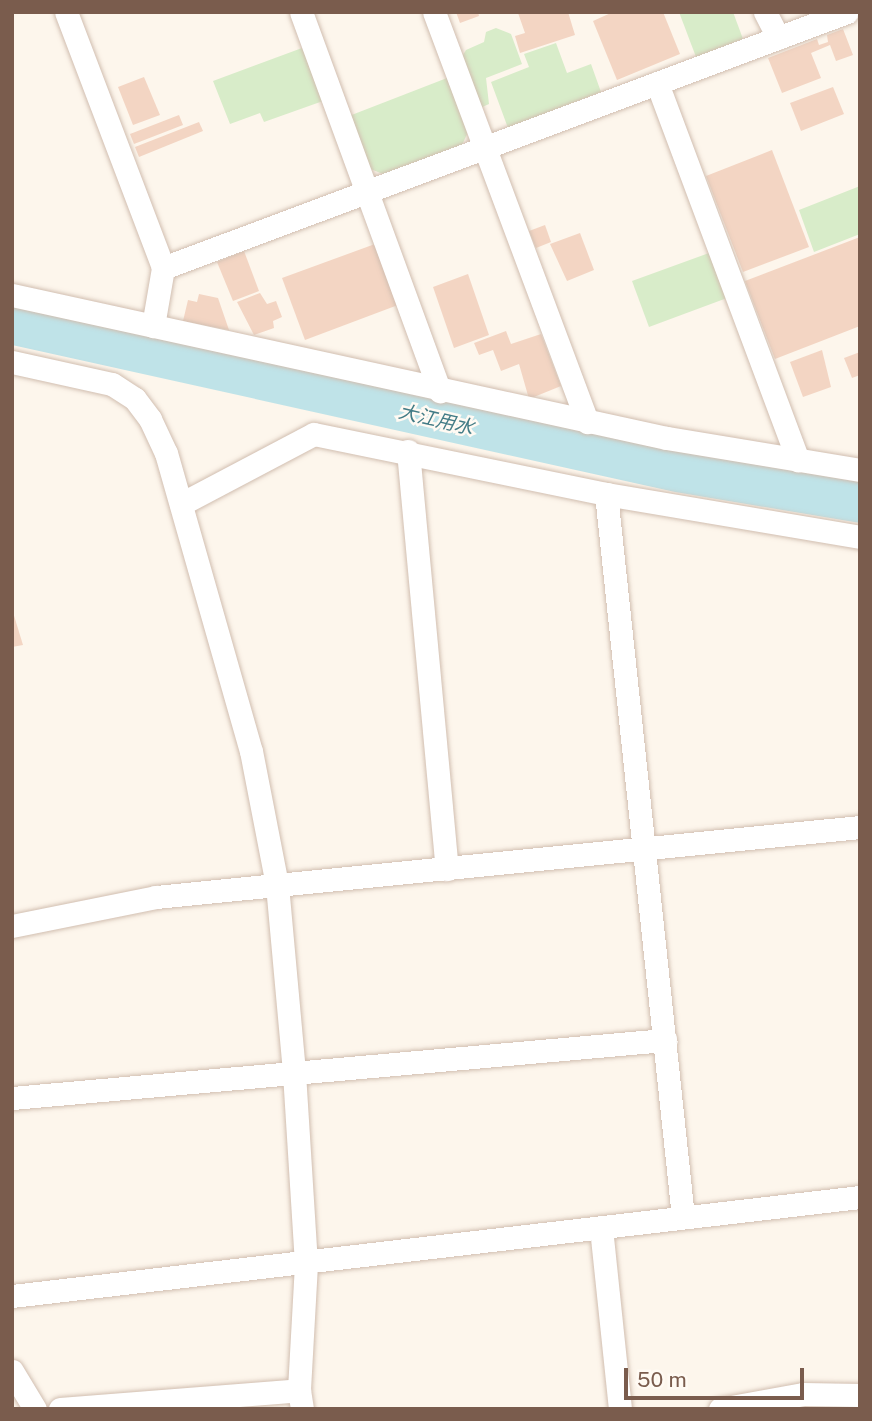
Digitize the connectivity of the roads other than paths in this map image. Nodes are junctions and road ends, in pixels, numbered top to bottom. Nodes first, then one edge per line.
1 (66, 12) edge
2 (300, 12) edge
3 (434, 12) edge
4 (765, 12) edge
5 (847, 12) edge
6 (778, 38) junction
7 (657, 83) junction
8 (485, 148) junction
9 (367, 192) junction
10 (163, 268) junction
11 (12, 295) edge
12 (153, 326) junction
13 (12, 362) edge
14 (440, 391) junction
15 (587, 422) junction
16 (408, 451) junction
17 (797, 460) junction
18 (860, 470) edge
19 (606, 494) junction
20 (181, 504) junction
21 (860, 537) edge
22 (860, 827) edge
23 (648, 849) junction
24 (447, 869) junction
25 (277, 886) junction
26 (12, 926) edge
27 (665, 1041) junction
28 (294, 1073) junction
29 (12, 1098) edge
30 (860, 1197) edge
31 (683, 1217) junction
32 (601, 1228) junction
33 (306, 1264) junction
34 (12, 1296) edge
35 (12, 1371) edge
36 (860, 1395) edge
37 (301, 1399) edge
38 (35, 1409) edge
39 (60, 1409) edge
40 (620, 1409) edge
41 (720, 1409) edge

1 - 10 street
2 - 9 street
3 - 8 street
4 - 6 street
5 - 6 street
6 - 7 street
7 - 8 street
7 - 17 street
8 - 9 street
8 - 15 street
9 - 10 street
9 - 14 street
10 - 12 street
11 - 12 street
12 - 14 street
13 - 20 street
14 - 15 street
15 - 17 street
16 - 19 street
16 - 20 street
16 - 24 street
17 - 18 street
19 - 21 street
19 - 23 street
20 - 25 street
22 - 23 street
23 - 24 street
23 - 27 street
24 - 25 street
25 - 26 street
25 - 28 street
27 - 28 street
27 - 31 street
28 - 29 street
28 - 33 street
30 - 31 street
31 - 32 street
32 - 33 street
32 - 40 street
33 - 34 street
33 - 37 street
35 - 38 street
36 - 41 street
37 - 39 street

